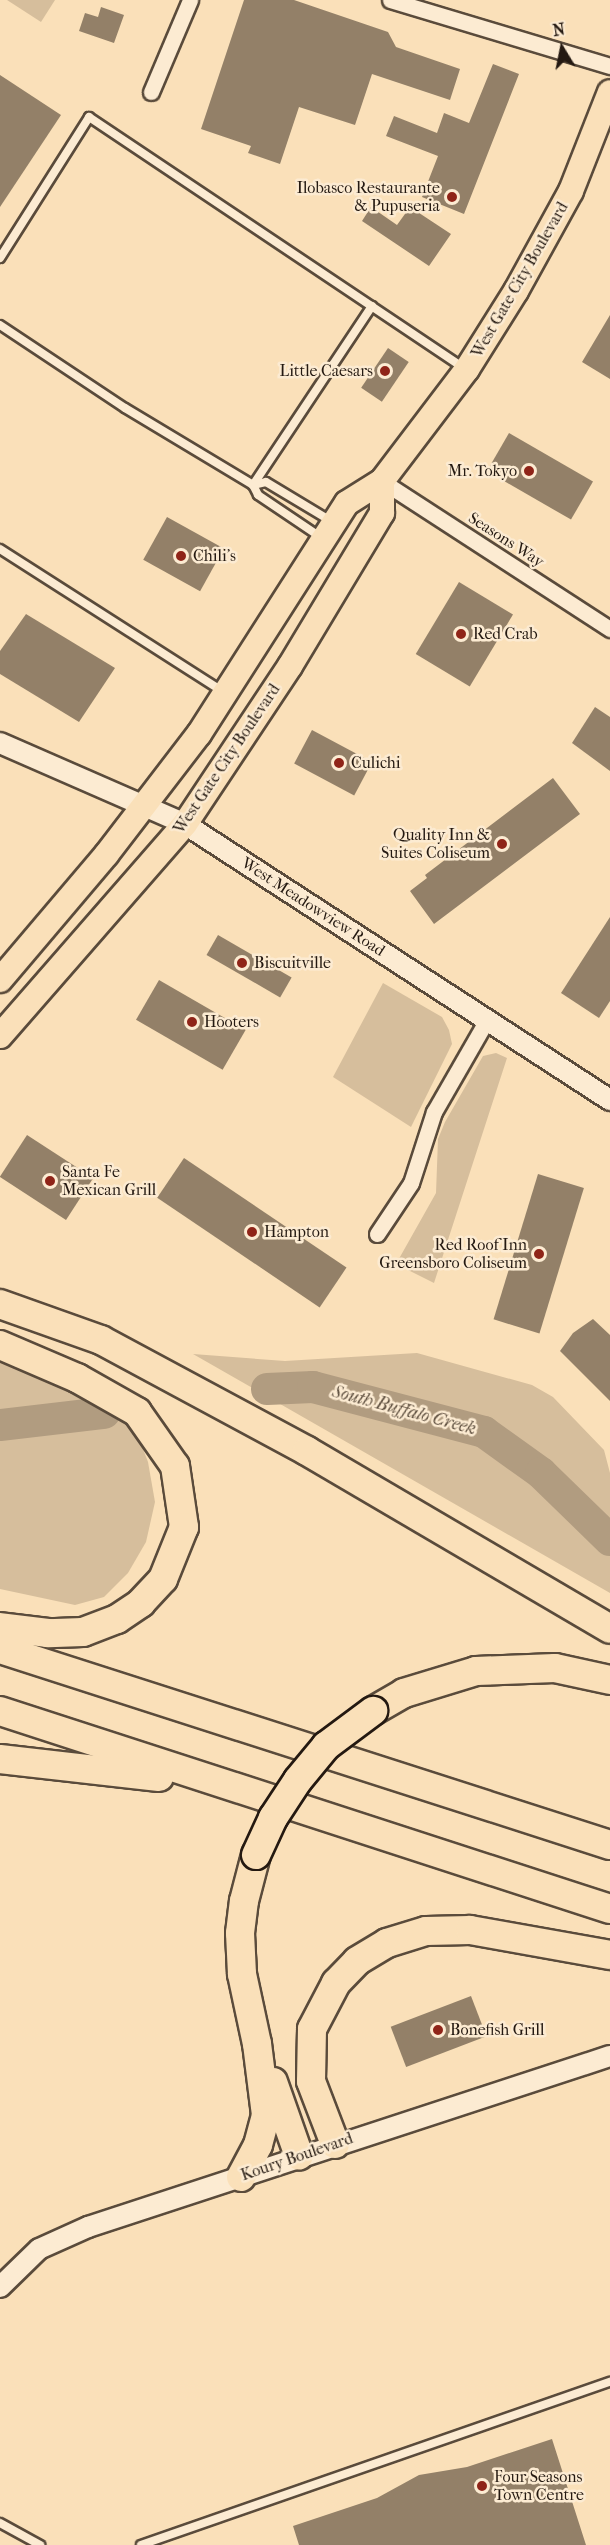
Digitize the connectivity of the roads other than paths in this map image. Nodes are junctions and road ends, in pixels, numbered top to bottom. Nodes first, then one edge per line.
1 (190, 0) edge
2 (390, 0) edge
3 (610, 66) edge
4 (151, 92) dead end
5 (610, 92) edge
6 (0, 258) edge
7 (372, 306) junction
8 (0, 325) edge
9 (467, 369) junction
10 (381, 482) junction
11 (253, 485) junction
12 (328, 531) junction
13 (0, 549) edge
14 (610, 629) edge
15 (226, 693) junction
16 (0, 743) edge
17 (143, 806) junction
18 (185, 824) junction
19 (0, 980) edge
20 (487, 1020) junction
21 (0, 1035) edge
22 (610, 1100) edge
23 (377, 1234) dead end
24 (0, 1304) edge
25 (0, 1345) edge
26 (0, 1627) edge
27 (610, 1629) edge
28 (0, 1649) edge
29 (610, 1680) edge
30 (0, 1711) edge
31 (0, 1759) edge
32 (282, 1801) junction
33 (610, 1845) edge
34 (610, 1909) edge
35 (610, 1955) edge
36 (257, 2044) junction
37 (610, 2056) edge
38 (335, 2144) junction
39 (299, 2156) junction
40 (241, 2177) junction
41 (1, 2281) edge
42 (610, 2382) edge
43 (0, 2523) edge
44 (40, 2545) edge
45 (141, 2545) edge

1 - 4 street
2 - 3 street
5 - 9 main road, West Gate City Boulevard
6 - 7 lane
7 - 9 lane
7 - 11 lane
8 - 11 lane
9 - 10 main road, West Gate City Boulevard
10 - 12 main road, West Gate City Boulevard
10 - 14 street, Seasons Way
10 - 18 main road, West Gate City Boulevard
11 - 12 lane
11 - 12 lane
12 - 15 main road, West Gate City Boulevard
13 - 15 lane
15 - 17 main road, West Gate City Boulevard
16 - 17 street, West Meadowview Road
17 - 18 street, West Meadowview Road
17 - 19 main road, West Gate City Boulevard
18 - 20 street, West Meadowview Road
18 - 21 main road, West Gate City Boulevard
20 - 22 street, West Meadowview Road
20 - 23 street
24 - 27 highway
25 - 26 highway
28 - 33 highway
29 - 36 highway, bridge
30 - 32 highway
31 - 32 highway
32 - 34 highway
35 - 38 highway
36 - 39 highway
36 - 40 highway
37 - 38 street, Koury Boulevard
38 - 39 street, Koury Boulevard
39 - 40 street, Koury Boulevard
40 - 41 street, Koury Boulevard
42 - 45 lane
43 - 44 lane

